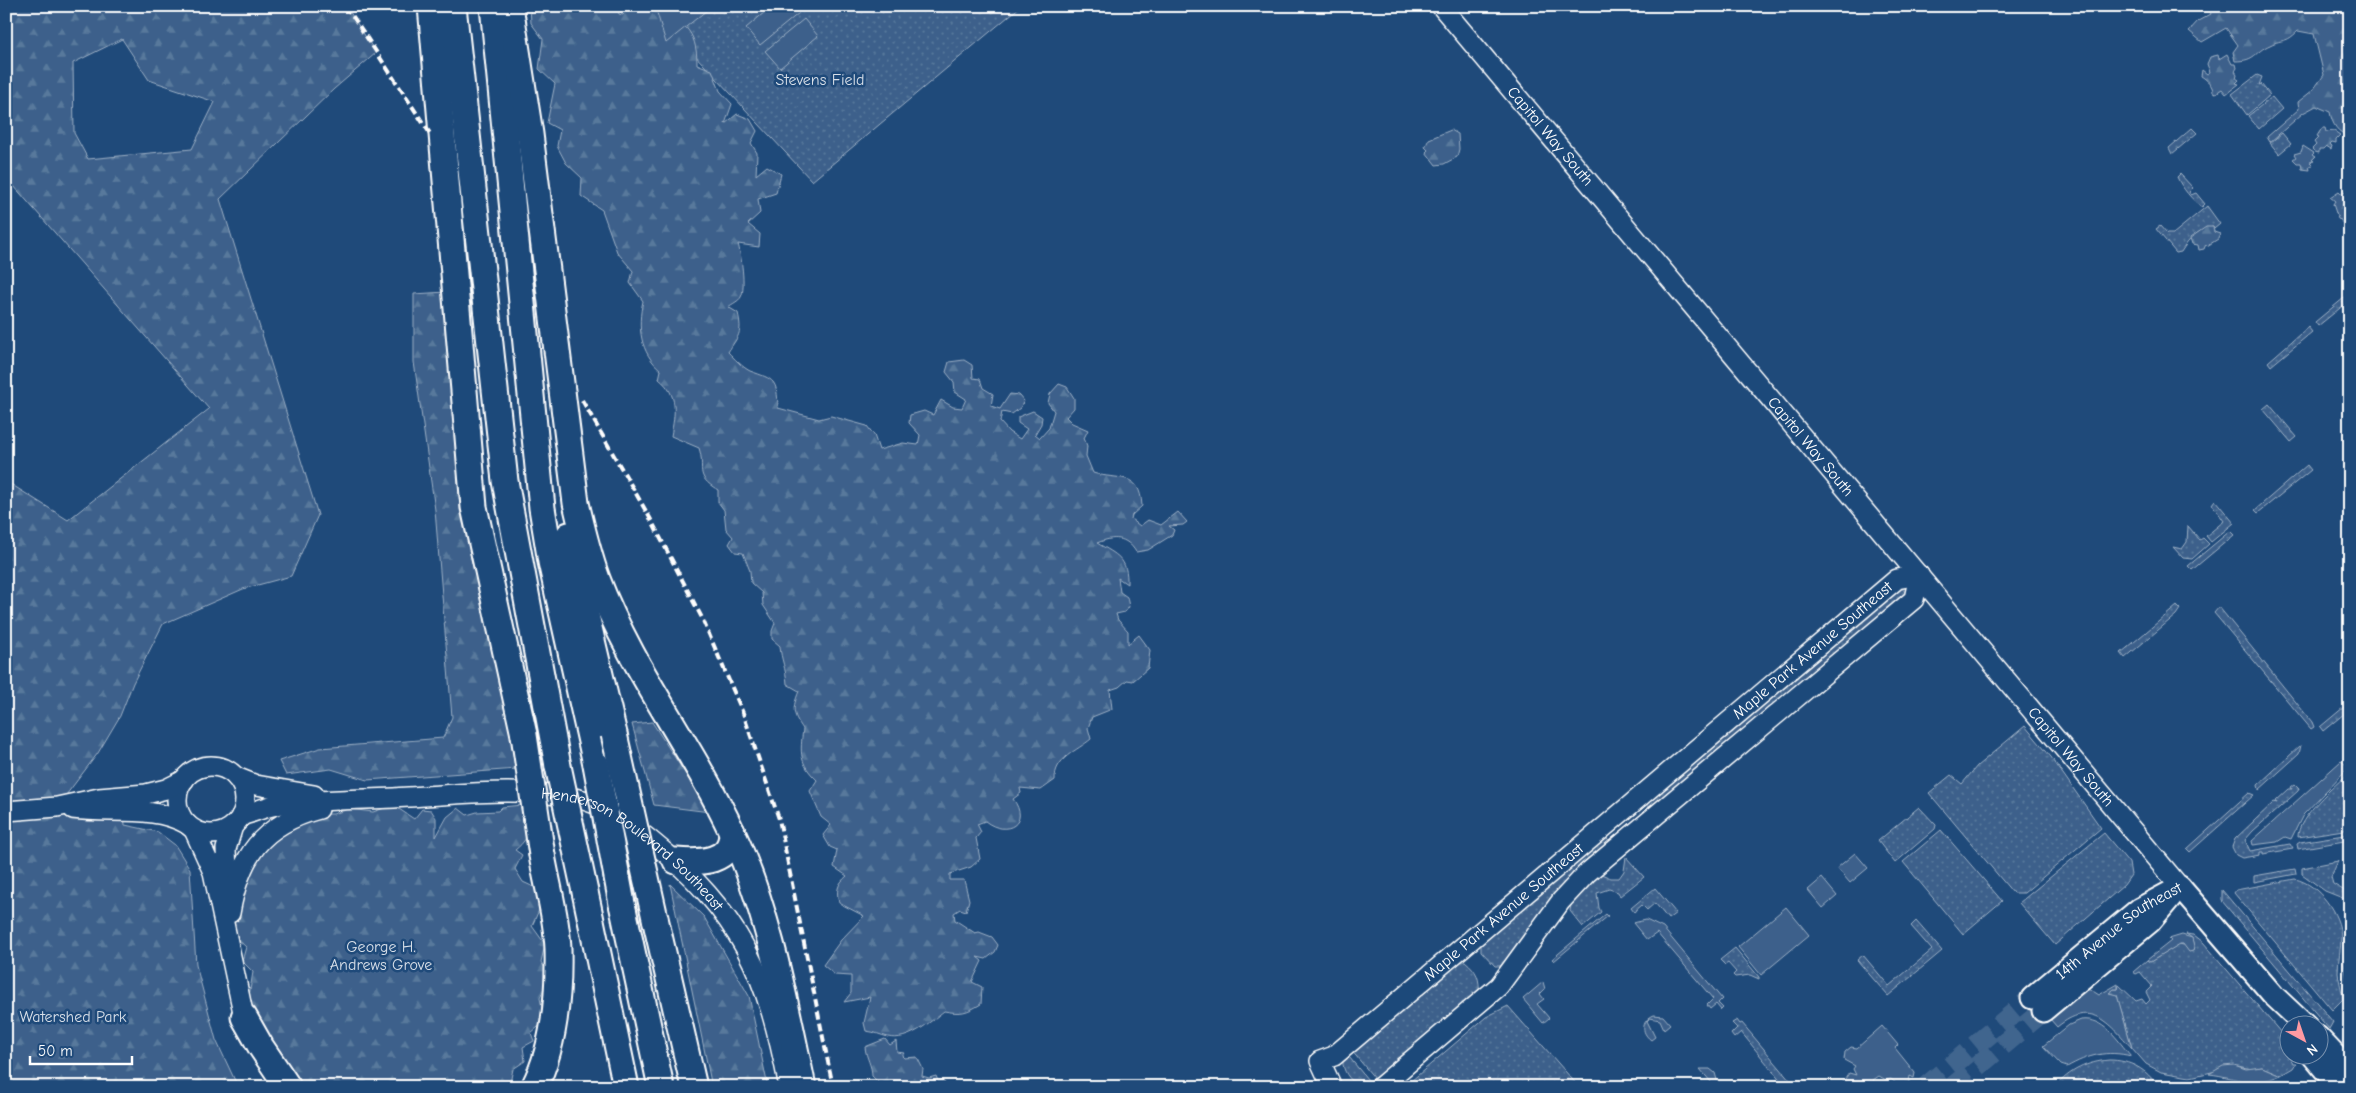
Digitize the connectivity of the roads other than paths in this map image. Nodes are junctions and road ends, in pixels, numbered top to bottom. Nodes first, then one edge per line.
1 (431, 6) edge
2 (453, 6) edge
3 (492, 6) edge
4 (510, 6) edge
5 (1441, 6) edge
6 (530, 134) junction
7 (1920, 575) junction
8 (236, 777) junction
9 (184, 780) junction
10 (349, 801) junction
11 (57, 807) junction
12 (6, 811) edge
13 (237, 821) junction
14 (191, 827) junction
15 (732, 832) junction
16 (676, 861) junction
17 (2180, 887) junction
18 (230, 913) junction
19 (230, 948) junction
20 (2274, 996) junction
21 (556, 998) junction
22 (2038, 1004) tunnel mouth
23 (2287, 1016) edge
24 (2295, 1016) edge
25 (244, 1017) junction
26 (2328, 1047) edge
27 (2321, 1066) edge
28 (2350, 1071) edge
29 (273, 1087) edge
30 (288, 1087) edge
31 (518, 1087) edge
32 (534, 1087) edge
33 (626, 1087) edge
34 (661, 1087) edge
35 (694, 1087) edge
36 (789, 1087) edge
37 (803, 1087) edge
38 (1332, 1087) edge
39 (1380, 1087) edge
40 (2339, 1087) edge

1 - 21 highway, bridge
2 - 33 highway, bridge
3 - 34 highway, bridge
4 - 6 highway
5 - 7 main road, Capitol Way South
6 - 15 highway
6 - 35 highway, bridge
7 - 17 main road, Capitol Way South
7 - 38 main road, Maple Park Avenue Southeast
7 - 39 main road, Maple Park Avenue Southeast
8 - 9 main road
8 - 10 main road, Henderson Boulevard Southeast
8 - 13 main road
9 - 11 main road
9 - 14 main road
10 - 13 main road, Henderson Boulevard Southeast
10 - 16 main road, Henderson Boulevard Southeast
10 - 18 main road
11 - 12 main road
11 - 14 main road
13 - 14 main road
13 - 18 main road
14 - 19 main road
15 - 16 highway
15 - 37 highway
16 - 36 main road, Henderson Boulevard Southeast
17 - 20 main road
17 - 22 main road, 14th Avenue Southeast
18 - 19 main road
19 - 25 main road
20 - 23 main road
20 - 24 main road
21 - 31 highway
21 - 32 highway
25 - 29 main road
25 - 30 highway
26 - 28 main road
27 - 40 main road

